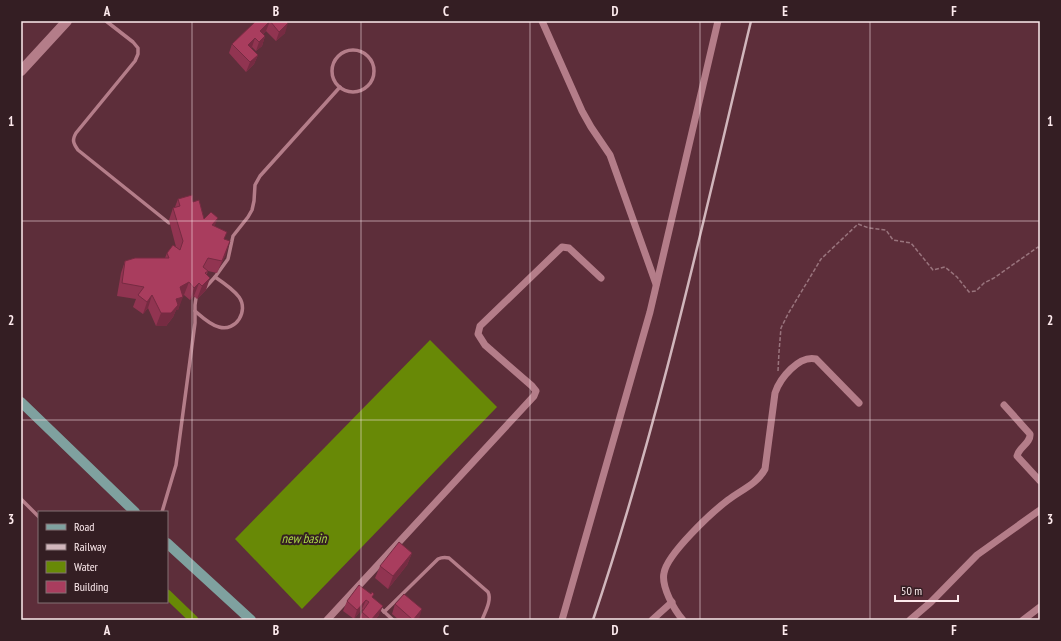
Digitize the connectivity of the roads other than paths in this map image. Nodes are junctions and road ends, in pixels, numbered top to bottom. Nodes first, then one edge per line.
1 (66, 21) edge
2 (106, 21) edge
3 (542, 21) edge
4 (718, 21) edge
5 (21, 71) edge
6 (340, 87) junction
7 (169, 223) dead end
8 (215, 277) junction
9 (601, 278) dead end
10 (656, 284) junction
11 (204, 288) edge
12 (196, 298) dead end
13 (196, 311) junction
14 (21, 402) edge
15 (859, 403) dead end
16 (1004, 405) dead end
17 (1040, 481) edge
18 (21, 499) edge
19 (1040, 510) edge
20 (134, 511) edge
21 (162, 511) edge
22 (38, 516) edge
23 (168, 544) edge
24 (374, 602) edge
25 (672, 602) junction
26 (1040, 607) edge
27 (384, 612) junction
28 (251, 620) edge
29 (327, 620) edge
30 (393, 620) edge
31 (482, 620) edge
32 (562, 620) edge
33 (652, 620) edge
34 (683, 620) edge
35 (910, 620) edge
36 (1023, 620) edge

1 - 5 main road
2 - 7 lane
3 - 10 street
4 - 10 street
6 - 6 lane
6 - 8 lane
8 - 11 lane
8 - 13 lane
9 - 29 street
10 - 32 street
12 - 13 lane
13 - 21 lane
14 - 20 main road
15 - 25 street
16 - 17 street
18 - 22 lane
19 - 35 street
23 - 28 main road
24 - 27 lane
25 - 33 street
25 - 34 street
26 - 36 street
27 - 30 lane
27 - 31 lane

